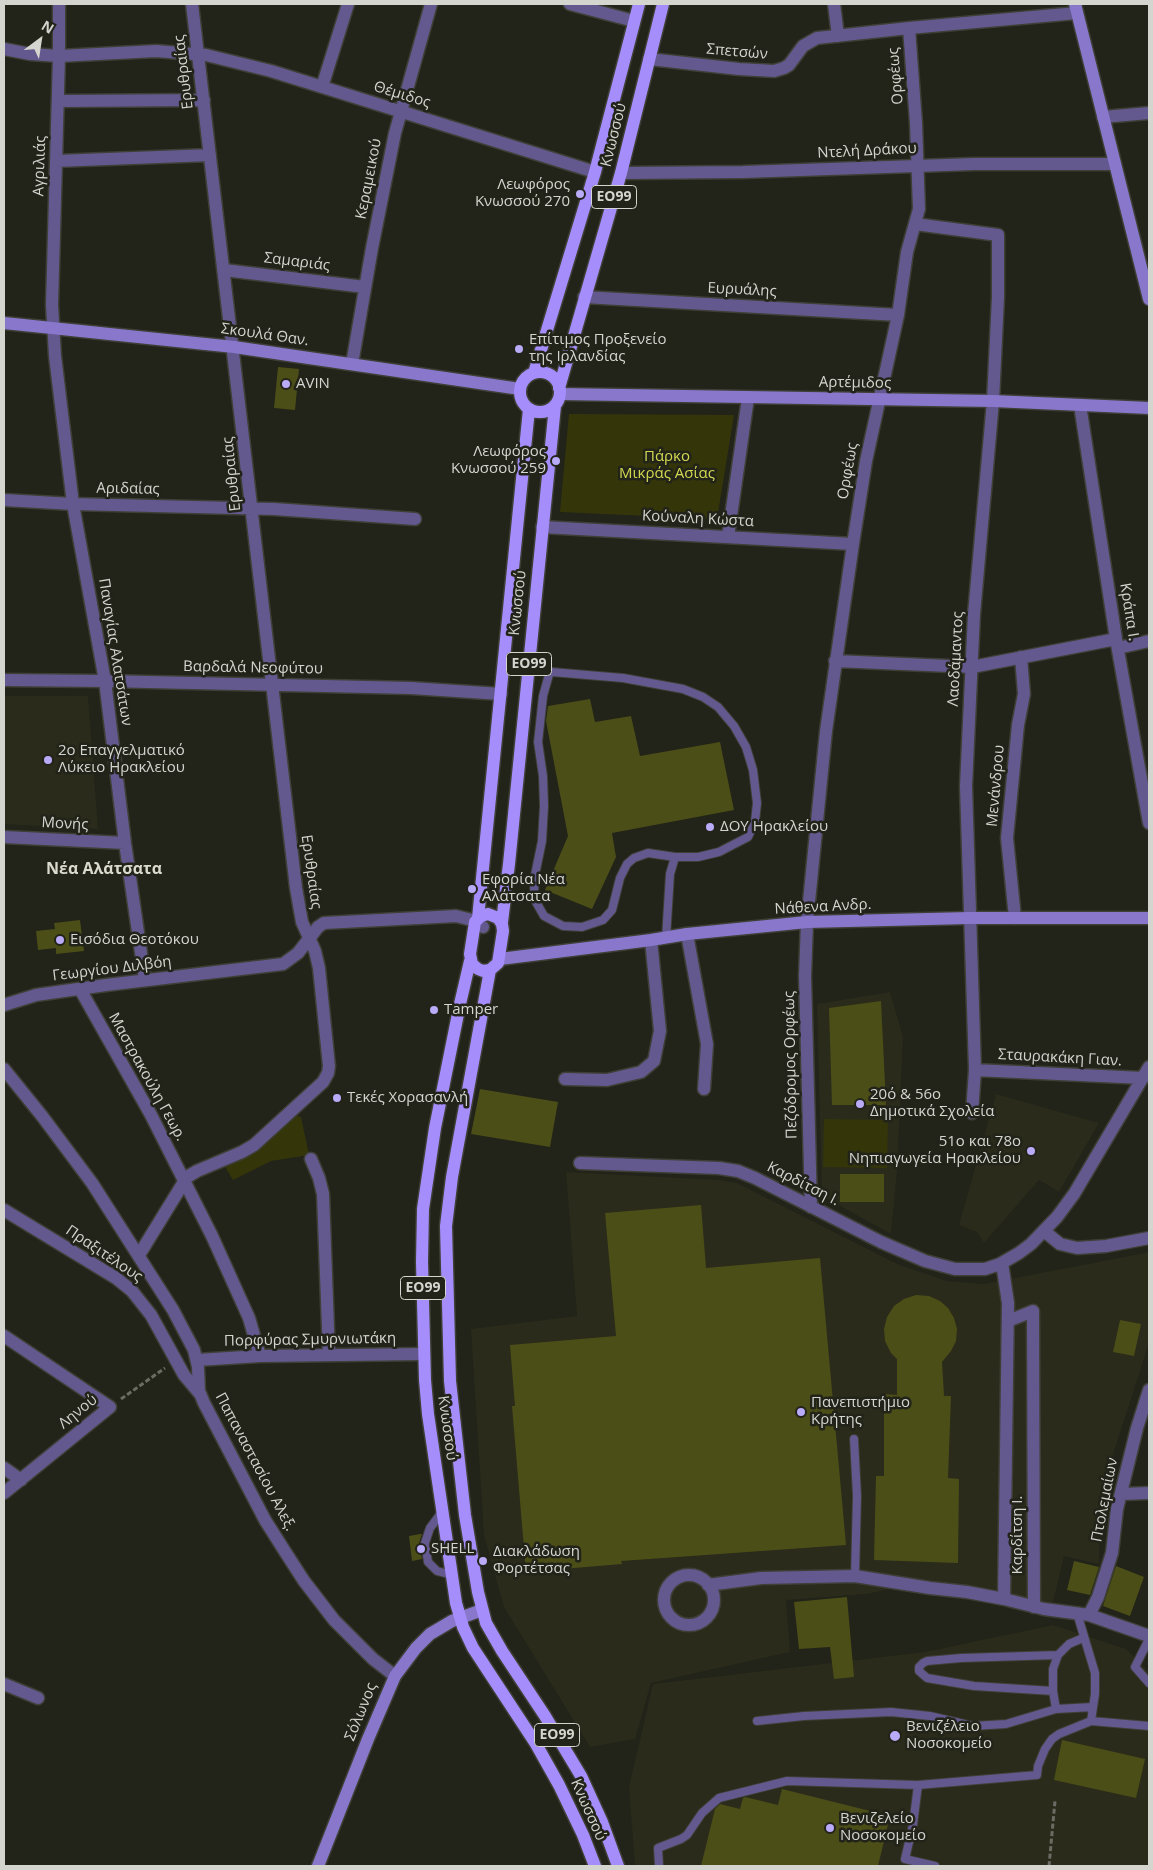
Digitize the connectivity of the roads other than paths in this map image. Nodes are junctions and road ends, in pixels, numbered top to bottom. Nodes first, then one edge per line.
1 (59, 4) edge
2 (192, 4) edge
3 (348, 4) edge
4 (431, 4) edge
5 (570, 4) edge
6 (638, 4) edge
7 (663, 4) edge
8 (834, 4) edge
9 (1076, 8) edge
10 (634, 21) junction
11 (908, 28) junction
12 (838, 36) junction
13 (4, 49) edge
14 (198, 54) junction
15 (59, 56) junction
16 (649, 59) junction
17 (322, 87) junction
18 (204, 100) junction
19 (58, 101) junction
20 (400, 111) junction
21 (1149, 113) edge
22 (1103, 117) junction
23 (210, 155) junction
24 (56, 161) junction
25 (1115, 164) junction
26 (918, 165) junction
27 (595, 172) junction
28 (621, 173) junction
29 (915, 224) junction
30 (224, 270) junction
31 (365, 287) junction
32 (1148, 292) edge
33 (584, 297) junction
34 (898, 315) junction
35 (4, 323) edge
36 (53, 328) junction
37 (234, 347) junction
38 (352, 364) junction
39 (534, 374) junction
40 (520, 389) junction
41 (558, 396) junction
42 (748, 398) junction
43 (879, 400) junction
44 (994, 401) junction
45 (1080, 405) junction
46 (1149, 408) edge
47 (529, 409) junction
48 (4, 500) edge
49 (73, 504) junction
50 (252, 508) junction
51 (414, 520) dead end
52 (542, 527) junction
53 (728, 537) junction
54 (853, 544) junction
55 (1149, 642) edge
56 (1117, 643) junction
57 (1021, 657) junction
58 (836, 661) junction
59 (972, 667) junction
60 (528, 670) junction
61 (550, 671) junction
62 (4, 680) edge
63 (105, 681) junction
64 (272, 685) junction
65 (501, 694) junction
66 (1149, 823) edge
67 (4, 837) edge
68 (125, 843) junction
69 (675, 857) junction
70 (969, 918) junction
71 (1014, 918) junction
72 (1149, 918) edge
73 (479, 922) junction
74 (502, 922) junction
75 (807, 922) junction
76 (687, 934) junction
77 (666, 938) junction
78 (309, 939) junction
79 (650, 940) junction
80 (500, 959) junction
81 (470, 961) junction
82 (490, 970) junction
83 (145, 980) junction
84 (80, 989) junction
85 (4, 1005) edge
86 (4, 1069) edge
87 (974, 1070) junction
88 (1146, 1073) edge
89 (564, 1079) dead end
90 (704, 1089) dead end
91 (972, 1113) dead end
92 (311, 1159) dead end
93 (580, 1163) dead end
94 (185, 1181) junction
95 (811, 1207) junction
96 (4, 1210) edge
97 (1044, 1231) junction
98 (1149, 1238) edge
99 (139, 1255) junction
100 (1002, 1263) junction
101 (1008, 1321) junction
102 (4, 1336) edge
103 (424, 1354) junction
104 (260, 1356) junction
105 (329, 1356) junction
106 (197, 1360) junction
107 (1149, 1390) edge
108 (200, 1394) junction
109 (854, 1439) dead end
110 (4, 1468) edge
111 (22, 1480) junction
112 (4, 1493) edge
113 (1149, 1493) edge
114 (1121, 1494) junction
115 (442, 1512) junction
116 (452, 1575) junction
117 (855, 1576) junction
118 (708, 1584) junction
119 (1004, 1599) junction
120 (1034, 1607) junction
121 (482, 1610) junction
122 (1083, 1614) junction
123 (459, 1618) junction
124 (1083, 1638) junction
125 (1149, 1638) edge
126 (1058, 1655) junction
127 (395, 1676) junction
128 (1149, 1683) edge
129 (4, 1684) edge
130 (1053, 1691) junction
131 (38, 1698) dead end
132 (1093, 1707) junction
133 (1056, 1709) junction
134 (757, 1721) dead end
135 (1091, 1721) junction
136 (1149, 1726) edge
137 (918, 1785) junction
138 (318, 1866) edge
139 (594, 1866) edge
140 (618, 1866) edge
141 (658, 1866) edge
142 (935, 1866) edge

1 - 15 street, Αγριλιάς
2 - 14 street, Ερυθραίας
3 - 17 street
4 - 20 street, Κεραμεικού
5 - 10 street
6 - 10 main road, Κνωσσού / ΕΟ99
7 - 16 main road, Κνωσσού / ΕΟ99
8 - 12 street
9 - 11 street, Σπετσών
9 - 22 street
10 - 27 main road, Κνωσσού / ΕΟ99
11 - 12 street, Σπετσών
11 - 26 street, Ορφέως
12 - 16 street, Σπετσών
13 - 15 street, Θέμιδος
14 - 15 street, Θέμιδος
14 - 17 street, Θέμιδος
14 - 18 street, Ερυθραίας
15 - 19 street, Αγριλιάς
16 - 28 main road, Κνωσσού / ΕΟ99
17 - 20 street, Θέμιδος
18 - 19 street
18 - 23 street, Ερυθραίας
19 - 24 street, Αγριλιάς
20 - 27 street, Θέμιδος
20 - 31 street, Κεραμεικού
21 - 22 street
22 - 25 street
23 - 24 street
23 - 30 street, Ερυθραίας
24 - 36 street, Αγριλιάς
25 - 26 street, Ντελή Δράκου
25 - 32 street
26 - 28 street, Ντελή Δράκου
26 - 29 street, Ορφέως
27 - 39 main road, Κνωσσού / ΕΟ99
28 - 33 main road, Κνωσσού / ΕΟ99
29 - 34 street, Ορφέως
29 - 44 street
30 - 31 street, Σαμαριάς
30 - 37 street, Ερυθραίας
31 - 38 street, Κεραμεικού
33 - 34 street, Ευρυάλης
33 - 41 main road, Κνωσσού / ΕΟ99
34 - 43 street, Ορφέως
35 - 36 street, Σκουλά Θαν.
36 - 37 street, Σκουλά Θαν.
36 - 49 street, Παναγίας Αλατσάτων
37 - 38 street, Σκουλά Θαν.
37 - 50 street, Ερυθραίας
38 - 40 street, Σκουλά Θαν.
39 - 40 main road, ΕΟ99
39 - 41 main road
40 - 47 main road, ΕΟ99
41 - 42 street, Αρτέμιδος
41 - 47 main road
41 - 52 main road, Κνωσσού / ΕΟ99
42 - 43 street, Αρτέμιδος
42 - 53 street
43 - 44 street, Αρτέμιδος
43 - 54 street, Ορφέως
44 - 45 street, Αρτέμιδος
44 - 59 street, Λαοδάμαντος
45 - 46 street, Αρτέμιδος
45 - 56 street, Κράπα Ι.
47 - 65 main road, Κνωσσού / ΕΟ99
48 - 49 street, Αριδαίας
49 - 50 street, Αριδαίας
49 - 63 street, Παναγίας Αλατσάτων
50 - 51 street, Αριδαίας
50 - 64 street, Ερυθραίας
52 - 53 street, Κούναλη Κώστα
52 - 60 main road, Κνωσσού / ΕΟ99
53 - 54 street, Κούναλη Κώστα
54 - 58 street, Ορφέως
55 - 56 street
56 - 57 street
56 - 66 street, Κράπα Ι.
57 - 59 street
57 - 71 street, Μενάνδρου
58 - 59 street
58 - 75 street, Ορφέως
59 - 70 street, Λαοδάμαντος
60 - 61 lane
60 - 74 main road, Κνωσσού / ΕΟ99
61 - 69 lane
61 - 69 lane
62 - 63 street, Βαρδαλά Νεοφύτου
63 - 64 street, Βαρδαλά Νεοφύτου
63 - 68 street, Παναγίας Αλατσάτων
64 - 65 street, Βαρδαλά Νεοφύτου
64 - 78 street, Ερυθραίας
65 - 73 main road, Κνωσσού / ΕΟ99
67 - 68 street, Μονής
68 - 83 street, Παναγίας Αλατσάτων
69 - 77 lane
70 - 71 street, Νάθενα Ανδρ.
70 - 75 street, Νάθενα Ανδρ.
70 - 87 street
71 - 72 street, Νάθενα Ανδρ.
73 - 74 main road
73 - 78 street, Γεωργίου Διλβόη
73 - 81 main road, ΕΟ99
74 - 80 main road, ΕΟ99
75 - 76 street, Νάθενα Ανδρ.
75 - 95 street, Πεζόδρομος Ορφέως
76 - 77 street, Νάθενα Ανδρ.
76 - 90 street
77 - 79 street, Νάθενα Ανδρ.
78 - 83 street, Γεωργίου Διλβόη
78 - 94 street
79 - 80 street, Νάθενα Ανδρ.
79 - 89 street
80 - 82 main road
81 - 82 main road
81 - 103 main road, Κνωσσού / ΕΟ99
82 - 121 main road, Κνωσσού / ΕΟ99
83 - 84 street, Γεωργίου Διλβόη
84 - 85 street, Γεωργίου Διλβόη
84 - 94 street, Μαστρακούλη Γεωρ.
86 - 99 street, Παπαναστασίου Αλεξ.
87 - 88 street, Σταυρακάκη Γιαν.
87 - 91 street
88 - 97 street, Καρδίτση Ι.
92 - 105 street
93 - 95 street, Καρδίτση Ι.
94 - 99 street
94 - 104 street, Μαστρακούλη Γεωρ.
95 - 100 street, Καρδίτση Ι.
96 - 108 street, Πραξιτέλους
97 - 98 street
97 - 100 street, Καρδίτση Ι.
99 - 106 street, Παπαναστασίου Αλεξ.
100 - 101 street, Καρδίτση Ι.
101 - 119 street, Καρδίτση Ι.
101 - 120 street, Καρδίτση Ι.
102 - 111 street, Ληνού
103 - 105 street, Πορφύρας Σμυρνιωτάκη
103 - 115 main road, Κνωσσού / ΕΟ99
104 - 105 street, Πορφύρας Σμυρνιωτάκη
104 - 106 street, Πορφύρας Σμυρνιωτάκη
106 - 108 street, Παπαναστασίου Αλεξ.
107 - 114 street, Πτολεμαίων
108 - 127 street, Παπαναστασίου Αλεξ.
109 - 117 lane
110 - 111 street
111 - 112 street, Ληνού
113 - 114 street
114 - 122 street, Πτολεμαίων
115 - 116 main road, Κνωσσού / ΕΟ99
115 - 116 lane
116 - 123 main road, Κνωσσού / ΕΟ99
117 - 118 street
117 - 119 street
118 - 118 street
119 - 120 street
120 - 122 street
121 - 123 street, Σόλωνος
121 - 140 main road, Κνωσσού / ΕΟ99
122 - 124 lane
122 - 125 street
123 - 127 street, Σόλωνος
123 - 139 main road, Κνωσσού / ΕΟ99
124 - 126 lane
124 - 132 lane
125 - 128 lane
126 - 130 lane
126 - 130 lane
127 - 138 street, Σόλωνος
129 - 131 street
130 - 133 lane
132 - 133 lane
132 - 135 lane
133 - 134 lane
135 - 136 lane
135 - 137 lane
137 - 141 lane
137 - 142 lane

